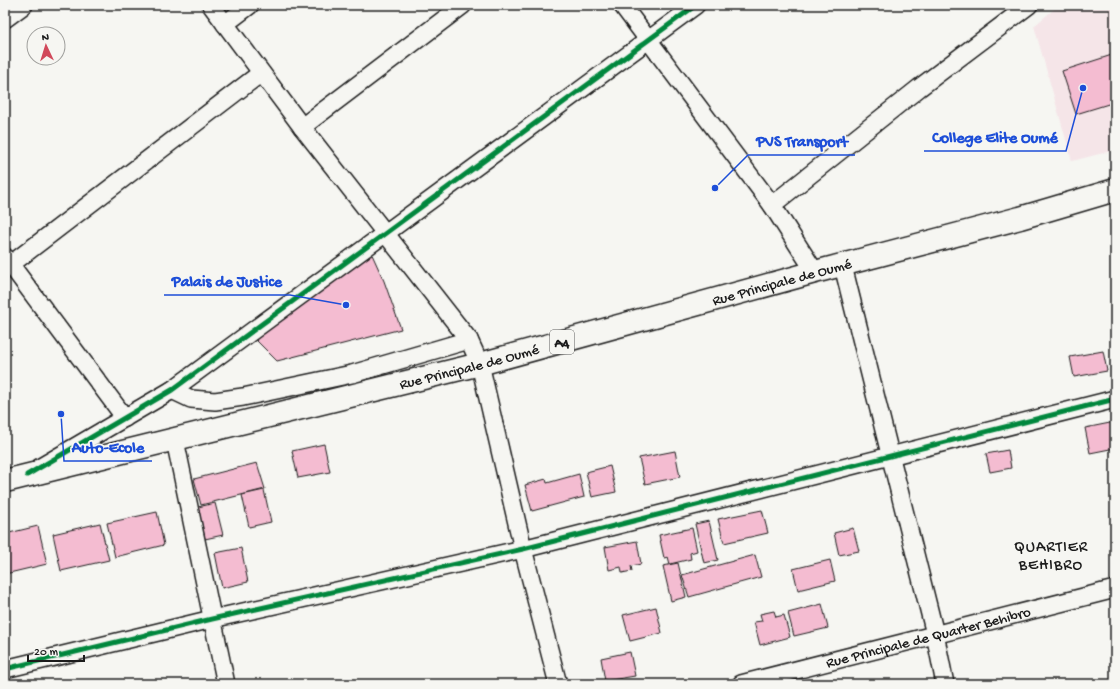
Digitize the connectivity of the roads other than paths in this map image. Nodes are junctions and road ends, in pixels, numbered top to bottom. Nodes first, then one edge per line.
1 (24, 5) edge
2 (211, 5) edge
3 (250, 5) edge
4 (463, 5) edge
5 (622, 5) edge
6 (696, 5) edge
7 (1030, 5) edge
8 (5, 19) edge
9 (225, 24) junction
10 (650, 40) junction
11 (261, 73) junction
12 (302, 127) junction
13 (1115, 190) edge
14 (772, 205) junction
15 (385, 233) junction
16 (8, 261) edge
17 (843, 266) junction
18 (815, 272) junction
19 (469, 340) junction
20 (480, 364) junction
21 (172, 390) junction
22 (1115, 399) edge
23 (125, 418) junction
24 (175, 440) junction
25 (890, 455) junction
26 (27, 475) junction
27 (5, 481) edge
28 (523, 549) junction
29 (1115, 589) edge
30 (212, 619) junction
31 (935, 634) junction
32 (5, 669) edge
33 (226, 684) edge
34 (558, 684) edge
35 (741, 684) edge
36 (945, 684) edge

1 - 8 street
2 - 9 street
3 - 9 street
4 - 12 street
5 - 10 street
6 - 10 street
7 - 14 street
9 - 11 street
10 - 14 street
10 - 15 street
11 - 12 street
11 - 16 street
12 - 15 street
13 - 17 main road, Rue Principale de Oumé / A4
14 - 18 street
15 - 19 street
15 - 21 street
16 - 23 street
17 - 18 main road, Rue Principale de Oumé / A4
17 - 25 street
18 - 20 main road, Rue Principale de Oumé / A4
19 - 20 street
19 - 21 street
20 - 24 main road, Rue Principale de Oumé / A4
20 - 28 street
21 - 23 street
22 - 25 street
23 - 26 street
24 - 26 main road, Rue Principale de Oumé / A4
24 - 30 street
25 - 28 street
25 - 31 street
26 - 27 main road, Rue Principale de Oumé / A4
28 - 30 street
28 - 34 street
29 - 31 street, Rue Principale de Quarter Behibro
30 - 32 street
30 - 33 street
31 - 35 street, Rue Principale de Quarter Behibro
31 - 36 street

